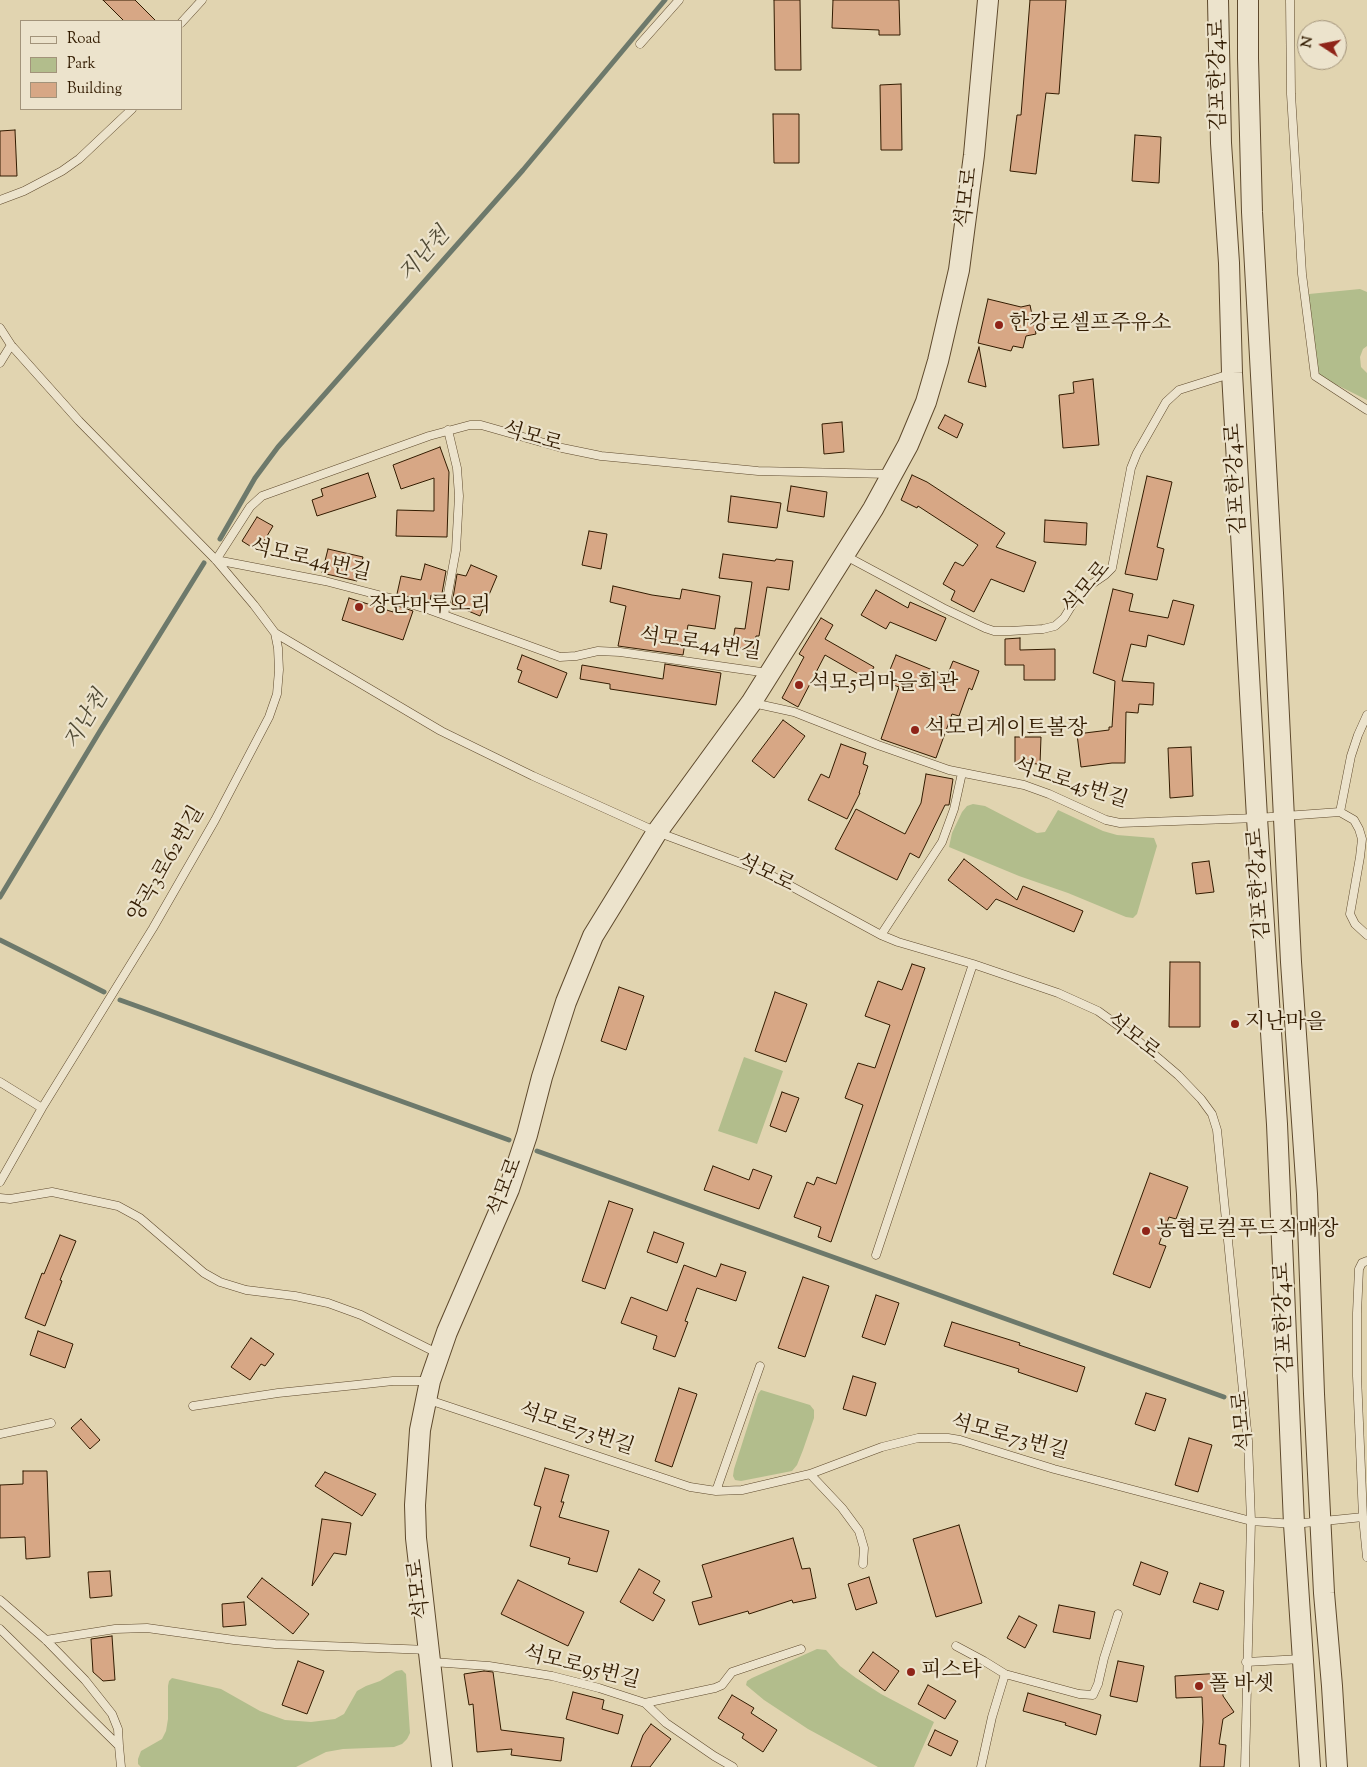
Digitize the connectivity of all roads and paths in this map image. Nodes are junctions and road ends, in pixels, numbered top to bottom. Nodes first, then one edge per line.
1 (202, 0) edge
2 (680, 0) edge
3 (988, 0) edge
4 (1218, 0) edge
5 (1248, 0) edge
6 (1290, 0) edge
7 (182, 22) edge
8 (640, 44) dead end
9 (131, 110) edge
10 (0, 200) edge
11 (0, 328) edge
12 (11, 345) junction
13 (0, 362) edge
14 (1232, 373) junction
15 (1367, 410) edge
16 (448, 430) junction
17 (892, 474) junction
18 (844, 555) junction
19 (216, 560) junction
20 (444, 615) junction
21 (275, 632) junction
22 (770, 673) junction
23 (751, 703) junction
24 (1367, 715) edge
25 (962, 773) junction
26 (1340, 812) junction
27 (1284, 816) junction
28 (1257, 818) junction
29 (658, 832) junction
30 (881, 935) junction
31 (1367, 935) edge
32 (973, 964) junction
33 (0, 1082) edge
34 (42, 1108) junction
35 (0, 1182) edge
36 (0, 1198) edge
37 (876, 1255) dead end
38 (1367, 1261) edge
39 (439, 1354) junction
40 (760, 1366) dead end
41 (428, 1390) junction
42 (193, 1406) dead end
43 (51, 1423) dead end
44 (0, 1434) edge
45 (1363, 1436) edge
46 (810, 1474) junction
47 (716, 1491) junction
48 (1363, 1516) junction
49 (1320, 1521) junction
50 (1251, 1522) junction
51 (1294, 1524) junction
52 (1367, 1557) edge
53 (863, 1564) dead end
54 (0, 1600) edge
55 (1118, 1614) dead end
56 (0, 1629) edge
57 (46, 1640) junction
58 (956, 1646) dead end
59 (801, 1649) dead end
60 (429, 1656) junction
61 (1302, 1659) junction
62 (1246, 1662) junction
63 (1005, 1674) junction
64 (645, 1703) junction
65 (119, 1746) junction
66 (121, 1767) edge
67 (442, 1767) edge
68 (732, 1767) edge
69 (982, 1767) edge
70 (1245, 1767) edge
71 (1310, 1767) edge
72 (1337, 1767) edge

1 - 7 lane
2 - 8 lane
3 - 17 street, 석모로
4 - 14 street, 김포한강4로
5 - 27 street, 김포한강4로
6 - 15 lane
9 - 10 lane
11 - 12 lane, 석모로44번길
12 - 13 lane
12 - 19 lane, 석모로44번길
14 - 18 lane, 석모로
14 - 28 street, 김포한강4로
16 - 17 lane, 석모로
16 - 19 lane, 석모로
16 - 20 lane
17 - 18 street, 석모로
18 - 22 street, 석모로
19 - 20 lane, 석모로44번길
19 - 21 lane
20 - 22 lane, 석모로44번길
21 - 29 lane, 석모로
21 - 34 lane, 양곡3로62번길
22 - 23 street, 석모로
23 - 25 lane, 석모로45번길
23 - 29 street, 석모로
24 - 26 lane
25 - 28 lane, 석모로45번길
25 - 30 lane
26 - 27 lane, 석모로45번길
26 - 31 lane
27 - 28 lane, 석모로45번길
27 - 49 street, 김포한강4로
28 - 51 street, 김포한강4로
29 - 30 lane, 석모로
29 - 39 street, 석모로
30 - 32 lane, 석모로
32 - 37 lane
32 - 50 lane, 석모로
33 - 34 lane
34 - 35 lane, 양곡3로62번길
36 - 39 lane
38 - 45 lane
39 - 41 street, 석모로
40 - 47 lane
41 - 42 lane
41 - 47 lane, 석모로73번길
41 - 60 street, 석모로
43 - 44 lane
45 - 48 lane
46 - 47 lane, 석모로73번길
46 - 50 lane, 석모로73번길
46 - 53 lane
48 - 49 lane, 석모로73번길
48 - 52 lane
49 - 51 lane, 석모로73번길
49 - 72 street, 김포한강4로
50 - 51 lane, 석모로73번길
50 - 62 lane, 석모로
51 - 61 street, 김포한강4로
54 - 57 lane
55 - 63 lane
56 - 65 lane
57 - 60 lane, 석모로95번길
57 - 65 lane
58 - 63 lane
59 - 64 lane
60 - 64 lane, 석모로95번길
60 - 67 street, 석모로
61 - 62 lane
61 - 71 street, 김포한강4로
62 - 70 lane, 석모로
63 - 69 lane
64 - 68 lane, 석모로95번길
65 - 66 lane

